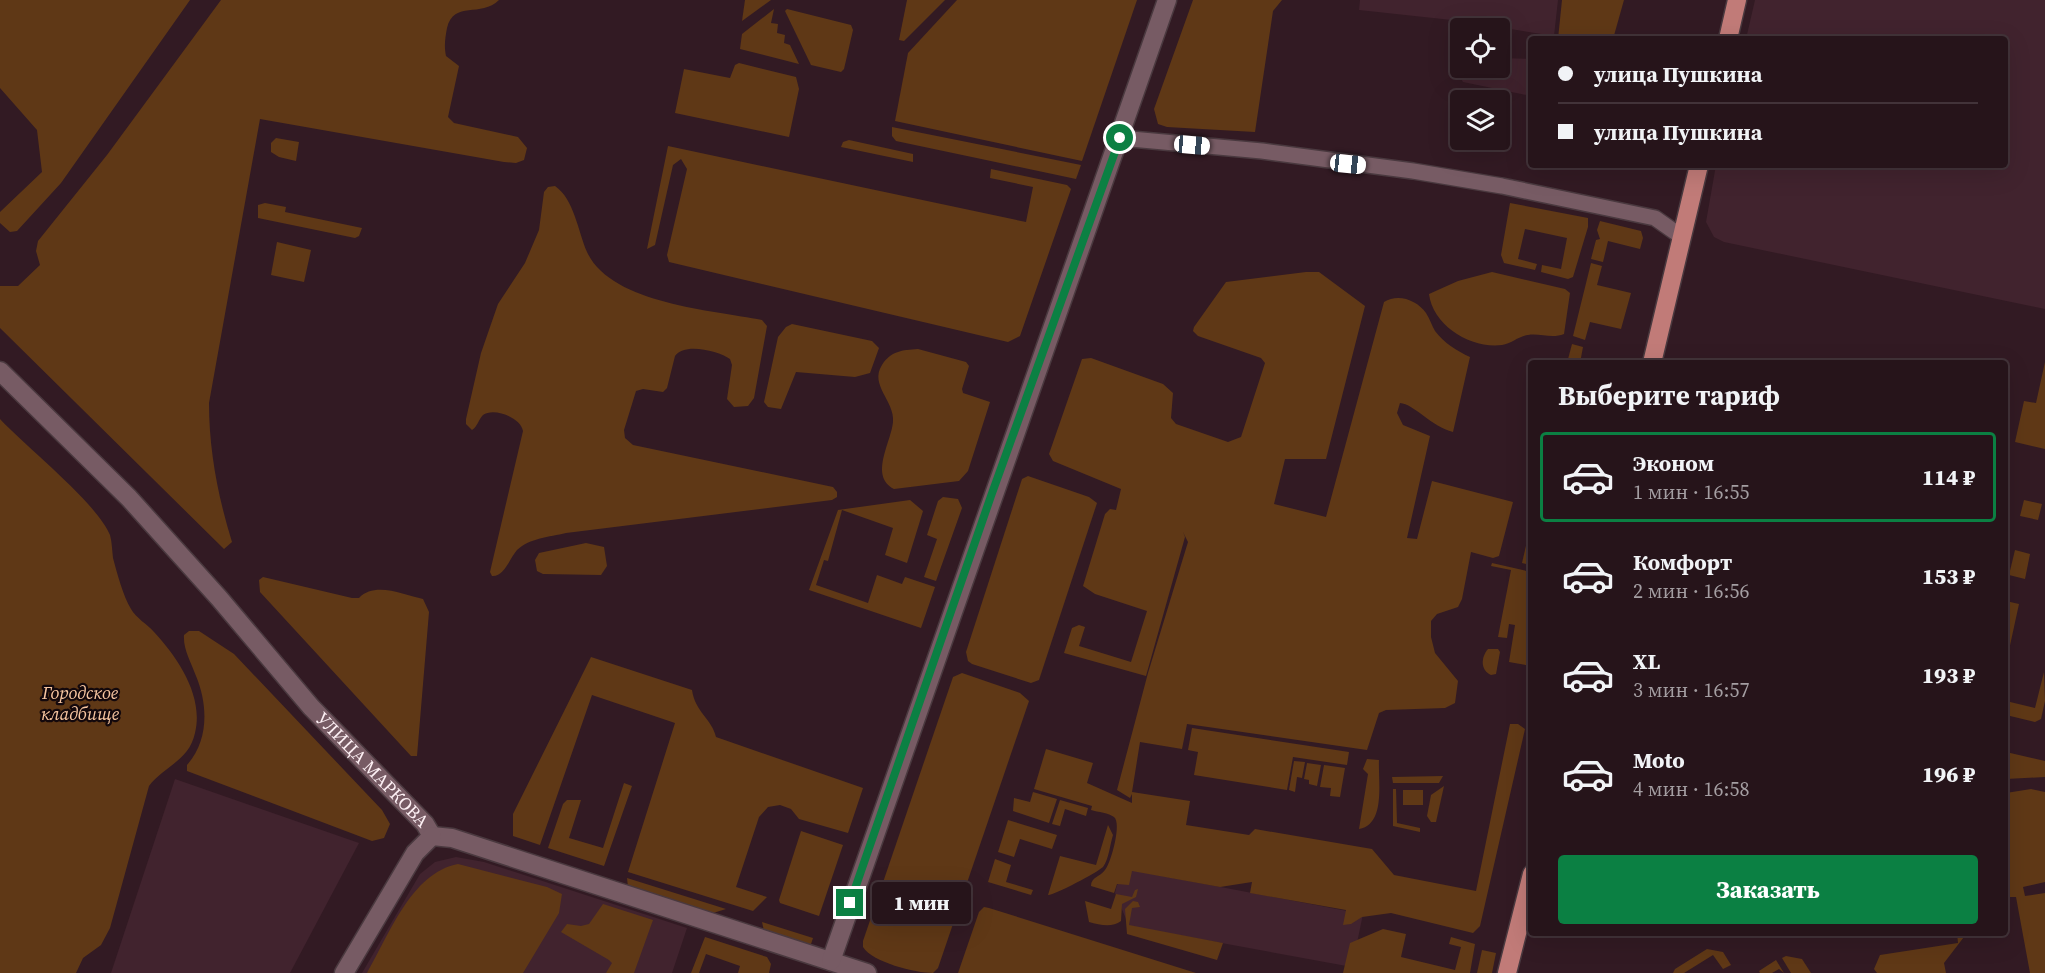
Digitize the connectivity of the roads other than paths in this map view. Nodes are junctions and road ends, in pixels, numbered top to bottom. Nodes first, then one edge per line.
1 (1167, 0) edge
2 (1737, 0) edge
3 (1729, 36) edge
4 (1120, 138) junction
5 (1698, 168) edge
6 (1682, 237) junction
7 (1654, 360) edge
8 (0, 371) edge
9 (432, 836) junction
10 (1528, 890) edge
11 (829, 967) edge
12 (345, 973) edge
13 (867, 973) edge
14 (1508, 973) edge

1 - 4 street
2 - 3 main road
4 - 6 street
4 - 11 street
5 - 6 main road
6 - 7 main road
8 - 9 street, УЛИЦА МАРКОВА
9 - 11 street, УЛИЦА МАРКОВА
9 - 12 street
10 - 14 main road
11 - 13 street, УЛИЦА МАРКОВА

